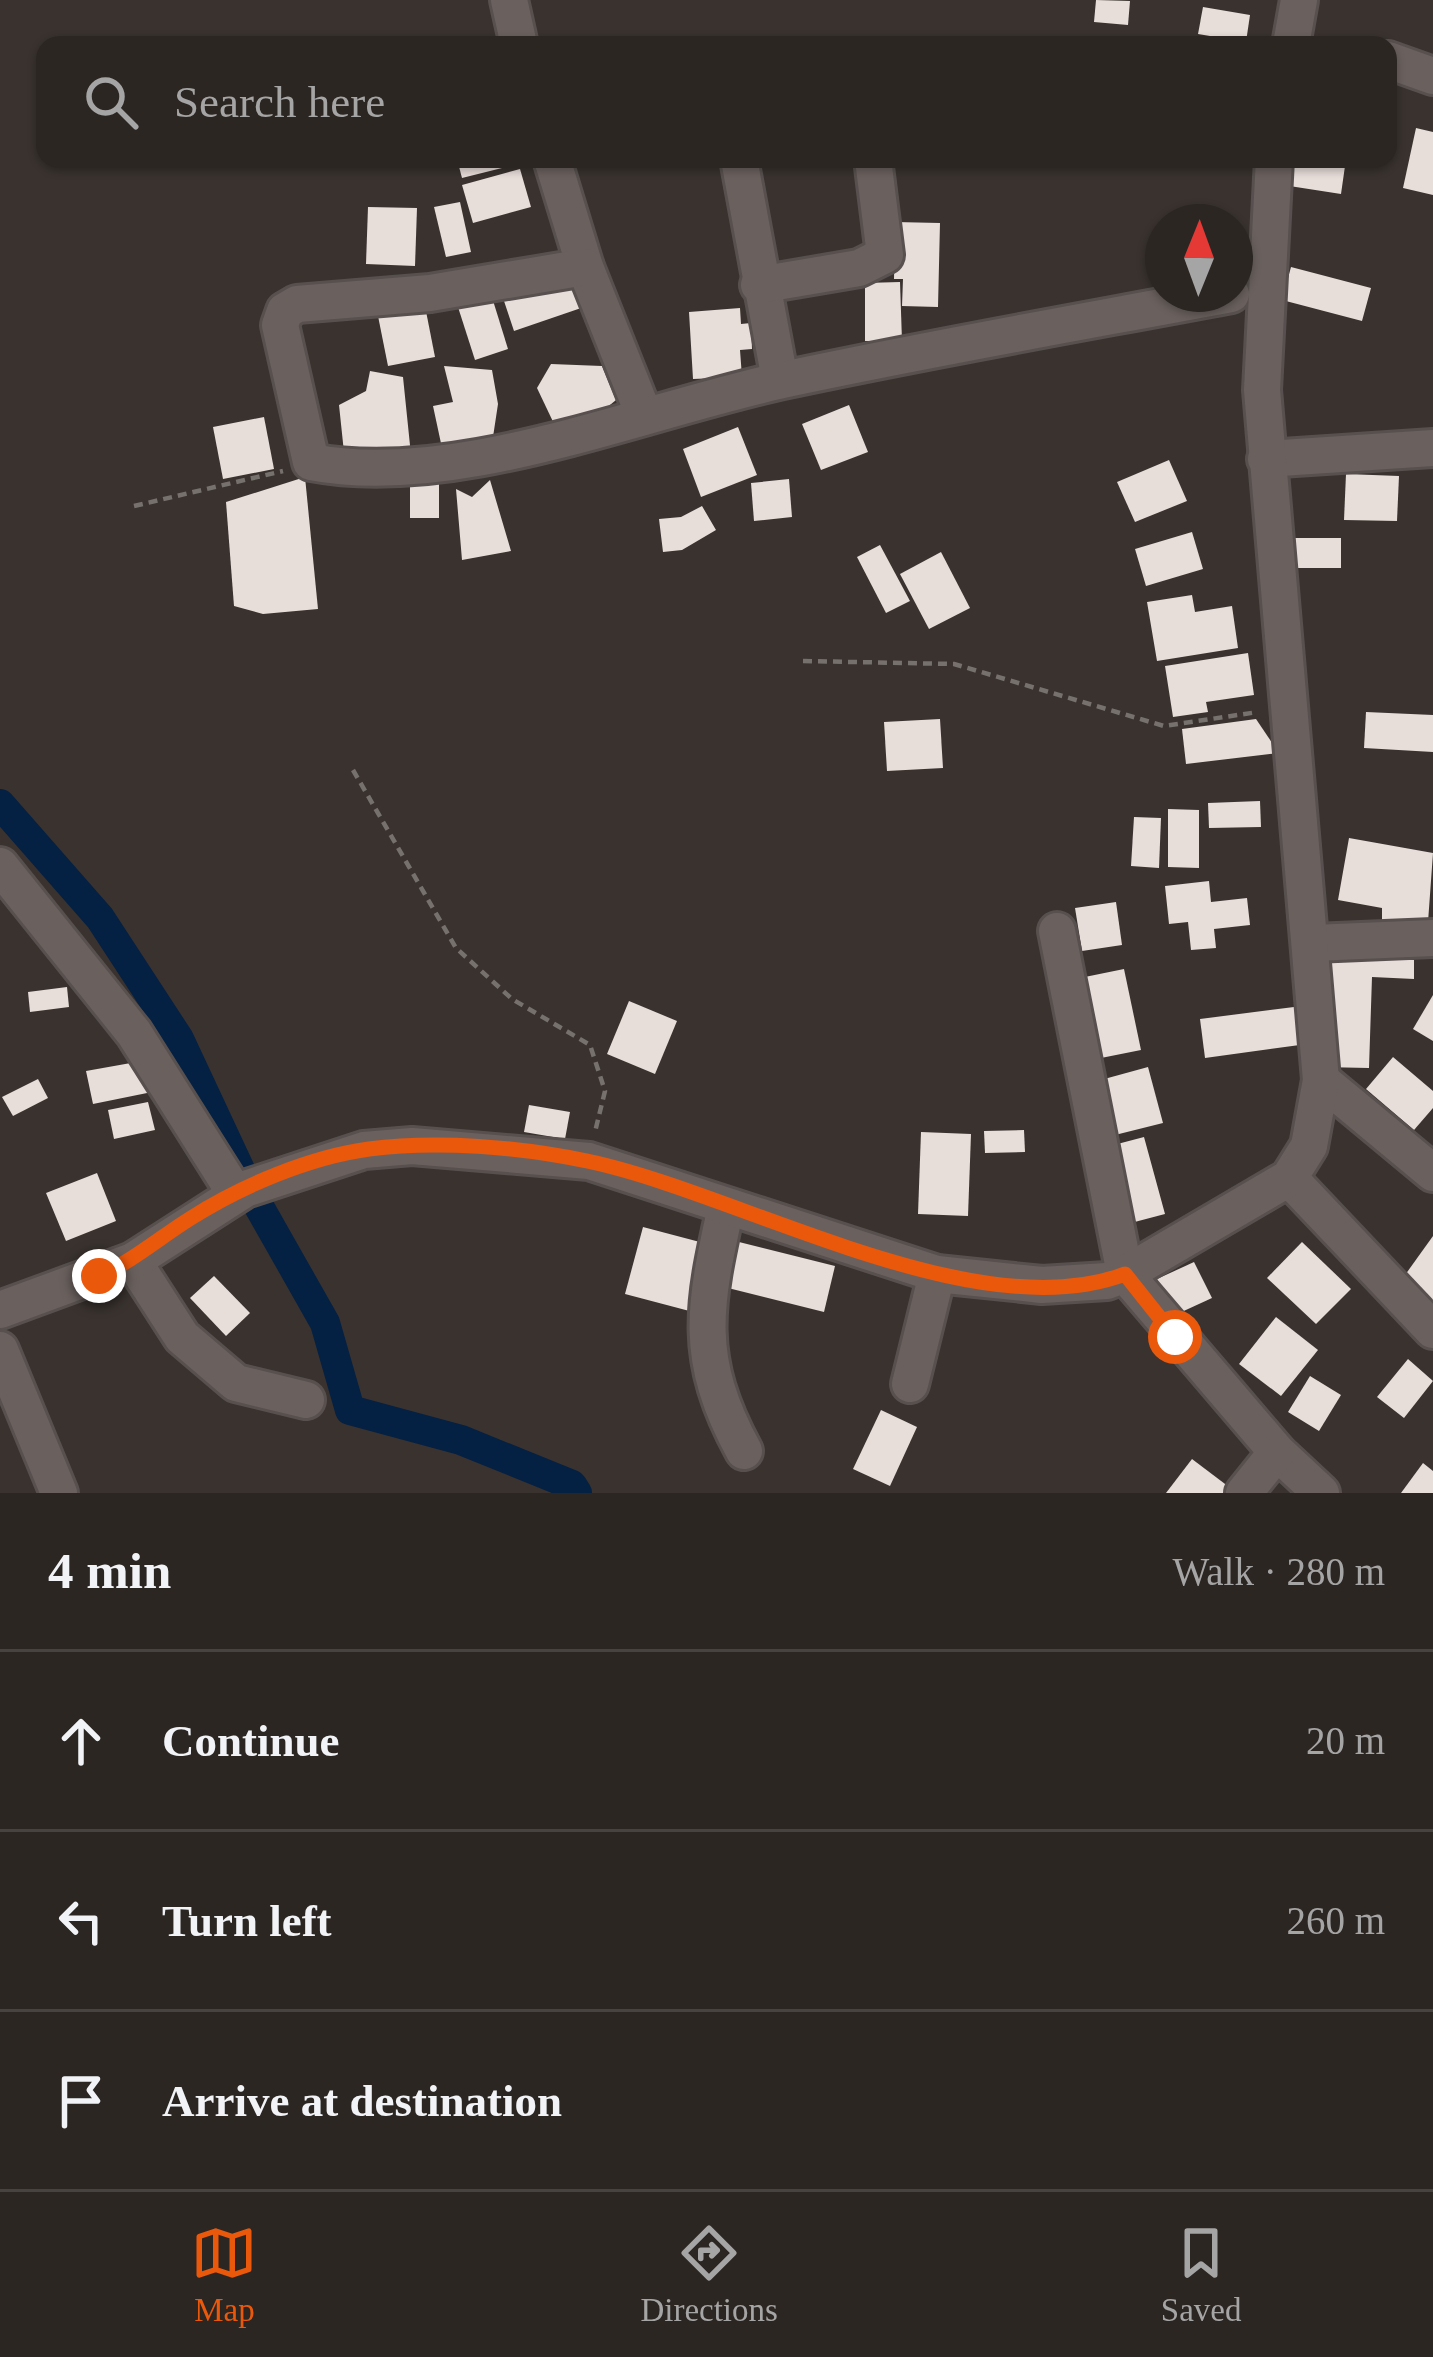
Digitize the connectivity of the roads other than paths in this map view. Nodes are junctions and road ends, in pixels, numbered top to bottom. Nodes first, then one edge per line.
1 (509, 0) edge
2 (1299, 0) edge
3 (517, 36) edge
4 (1293, 36) edge
5 (1397, 63) edge
6 (1433, 76) edge
7 (555, 168) edge
8 (740, 168) edge
9 (875, 168) edge
10 (1272, 168) edge
11 (1253, 249) edge
12 (585, 267) junction
13 (759, 285) junction
14 (1145, 311) edge
15 (1246, 312) edge
16 (780, 380) junction
17 (644, 415) junction
18 (1433, 448) edge
19 (1266, 458) junction
20 (0, 866) edge
21 (1057, 931) dead end
22 (1433, 938) edge
23 (1312, 943) junction
24 (1321, 1080) junction
25 (1433, 1173) edge
26 (228, 1174) junction
27 (1289, 1178) junction
28 (726, 1207) junction
29 (133, 1261) junction
30 (937, 1274) junction
31 (1125, 1274) junction
32 (0, 1310) edge
33 (1433, 1330) edge
34 (0, 1350) edge
35 (910, 1384) dead end
36 (306, 1400) dead end
37 (744, 1451) dead end
38 (1277, 1452) junction
39 (59, 1493) edge
40 (1244, 1493) edge
41 (1322, 1493) edge

1 - 3 street
2 - 4 street
5 - 6 street
7 - 12 street
8 - 13 street
9 - 13 street
10 - 11 street
12 - 17 street
12 - 17 street
13 - 16 street
14 - 16 street
15 - 19 street
16 - 17 street
18 - 19 street
19 - 23 street
20 - 26 street
21 - 31 street
22 - 23 street
23 - 24 street
24 - 25 street
24 - 27 street
26 - 28 street
26 - 29 street
27 - 31 street
27 - 33 street
28 - 30 street
28 - 37 street
29 - 32 street
29 - 36 street
30 - 31 street
30 - 35 street
31 - 38 street
34 - 39 street
38 - 40 street
38 - 41 street

